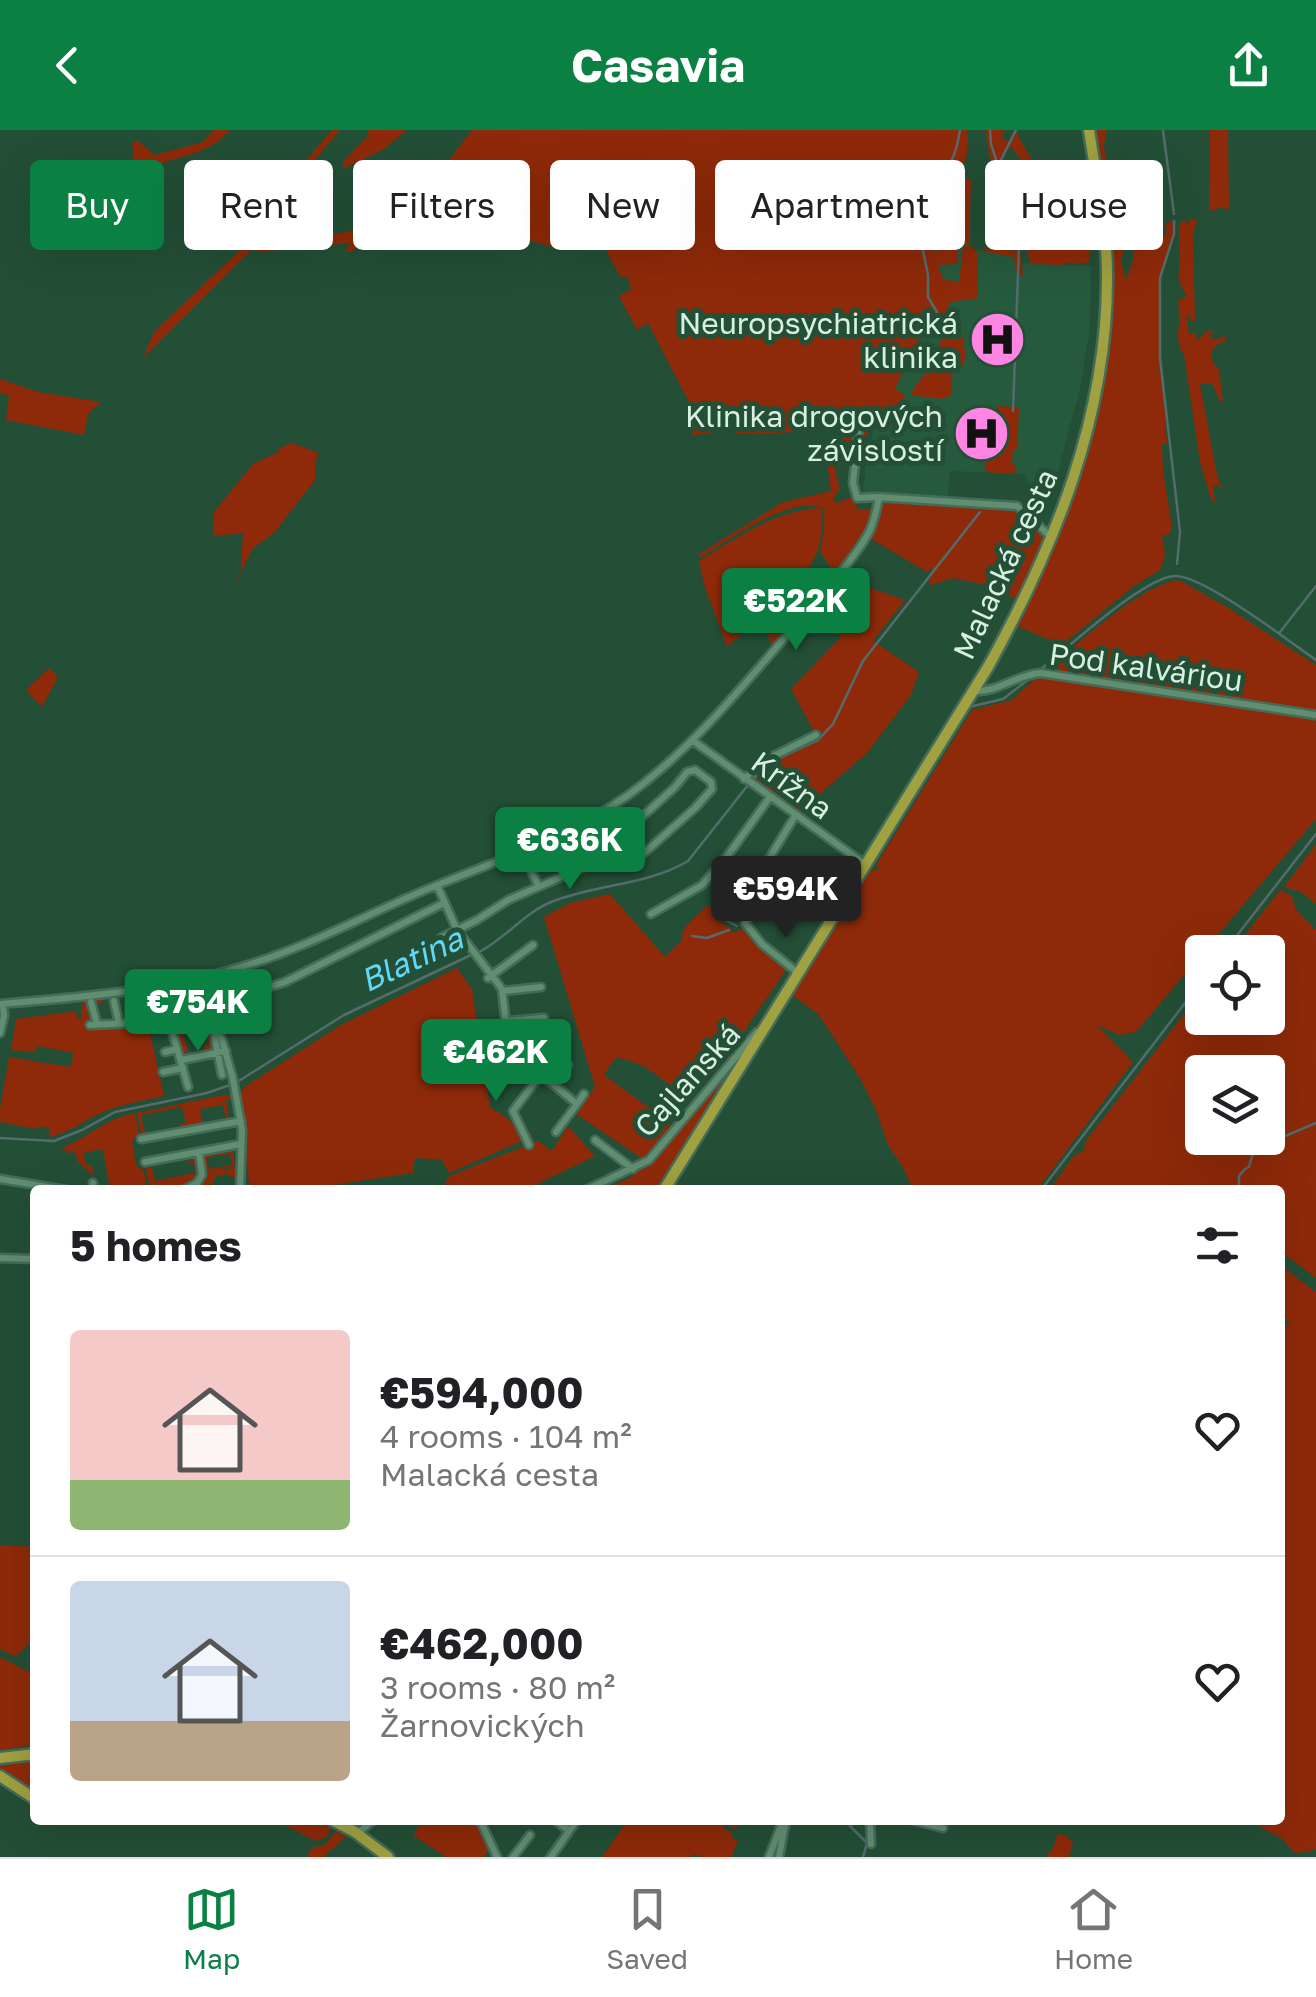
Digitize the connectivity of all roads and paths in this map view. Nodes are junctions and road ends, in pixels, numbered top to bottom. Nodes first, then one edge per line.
1 (1089, 130) edge
2 (833, 418) dead end
3 (879, 498) junction
4 (1051, 537) junction
5 (973, 690) junction
6 (1316, 715) edge
7 (816, 735) dead end
8 (692, 740) junction
9 (747, 781) junction
10 (770, 798) junction
11 (795, 816) junction
12 (522, 852) junction
13 (603, 852) junction
14 (605, 862) junction
15 (589, 865) junction
16 (866, 865) junction
17 (437, 885) junction
18 (538, 885) junction
19 (747, 895) dead end
20 (444, 904) junction
21 (752, 910) dead end
22 (651, 914) dead end
23 (457, 930) junction
24 (441, 938) dead end
25 (534, 945) dead end
26 (798, 973) junction
27 (490, 976) junction
28 (191, 980) junction
29 (542, 987) dead end
30 (503, 992) junction
31 (114, 1001) dead end
32 (91, 1002) dead end
33 (2, 1004) edge
34 (206, 1007) junction
35 (544, 1018) dead end
36 (212, 1019) junction
37 (507, 1021) junction
38 (118, 1023) junction
39 (172, 1032) dead end
40 (0, 1033) edge
41 (214, 1034) dead end
42 (554, 1035) dead end
43 (178, 1050) junction
44 (164, 1052) dead end
45 (222, 1052) junction
46 (743, 1054) junction
47 (517, 1055) junction
48 (182, 1064) junction
49 (529, 1065) junction
50 (568, 1065) dead end
51 (164, 1072) dead end
52 (502, 1074) dead end
53 (541, 1074) junction
54 (222, 1075) dead end
55 (552, 1084) junction
56 (188, 1086) dead end
57 (584, 1094) dead end
58 (577, 1104) junction
59 (241, 1121) junction
60 (556, 1132) dead end
61 (141, 1139) dead end
62 (595, 1140) dead end
63 (241, 1144) junction
64 (528, 1145) dead end
65 (198, 1152) junction
66 (145, 1162) dead end
67 (633, 1169) junction
68 (0, 1178) edge
69 (38, 1185) edge
70 (192, 1185) edge
71 (240, 1185) edge
72 (597, 1185) edge
73 (667, 1185) edge
74 (0, 1258) edge
75 (30, 1260) edge
76 (30, 1755) edge
77 (0, 1758) edge
78 (0, 1776) edge
79 (30, 1796) edge
80 (341, 1825) edge
81 (367, 1825) edge
82 (482, 1825) edge
83 (561, 1825) edge
84 (573, 1825) edge
85 (783, 1825) edge
86 (870, 1825) edge
87 (932, 1825) edge
88 (944, 1828) dead end
89 (569, 1831) junction
90 (357, 1834) junction
91 (530, 1835) dead end
92 (871, 1844) dead end
93 (778, 1846) junction
94 (388, 1857) edge
95 (497, 1857) edge
96 (513, 1857) edge
97 (550, 1857) edge
98 (769, 1857) edge
99 (779, 1857) edge

1 - 4 main road, Malacká cesta
2 - 3 street
3 - 4 street
3 - 8 street
4 - 5 main road, Malacká cesta
5 - 6 street, Pod kalváriou
5 - 16 main road, Malacká cesta
7 - 9 street
8 - 9 street, Krížna
8 - 12 street
9 - 10 street, Krížna
10 - 11 street, Krížna
10 - 22 street
11 - 16 street, Krížna
11 - 19 street
12 - 17 street
12 - 18 street
13 - 14 street
13 - 14 street
13 - 15 street
14 - 15 street
15 - 18 street
16 - 26 main road, Malacká cesta
17 - 20 street
17 - 28 street
18 - 23 street
20 - 23 street
20 - 34 street
21 - 26 street
23 - 24 street
23 - 27 street
25 - 27 street
26 - 46 main road, Cajlanská
27 - 30 street
28 - 33 street
28 - 34 street
29 - 30 street
30 - 37 street
31 - 38 street
32 - 38 street
33 - 40 street
34 - 36 street
35 - 37 street
36 - 38 street
36 - 45 street
37 - 47 street
39 - 43 street
41 - 45 street
42 - 49 street
43 - 44 street
43 - 48 street
45 - 48 street
45 - 54 street
45 - 59 street
46 - 67 street, Cajlanská
46 - 73 main road
47 - 49 street
47 - 52 street
48 - 51 street
48 - 56 street
49 - 53 street
50 - 55 street
53 - 55 street
53 - 64 street
55 - 58 street
57 - 58 street
58 - 60 street
59 - 61 street
59 - 63 street
62 - 67 street
63 - 65 street
63 - 71 street
65 - 66 street
65 - 70 street
67 - 72 street, Cajlanská
68 - 69 street
74 - 75 street
76 - 77 main road
78 - 79 main road
80 - 90 main road
81 - 90 street
82 - 95 street
83 - 89 street
84 - 89 street
85 - 93 street
86 - 92 street
87 - 88 street
89 - 97 street
90 - 94 main road
91 - 96 street
93 - 98 street
93 - 99 street

